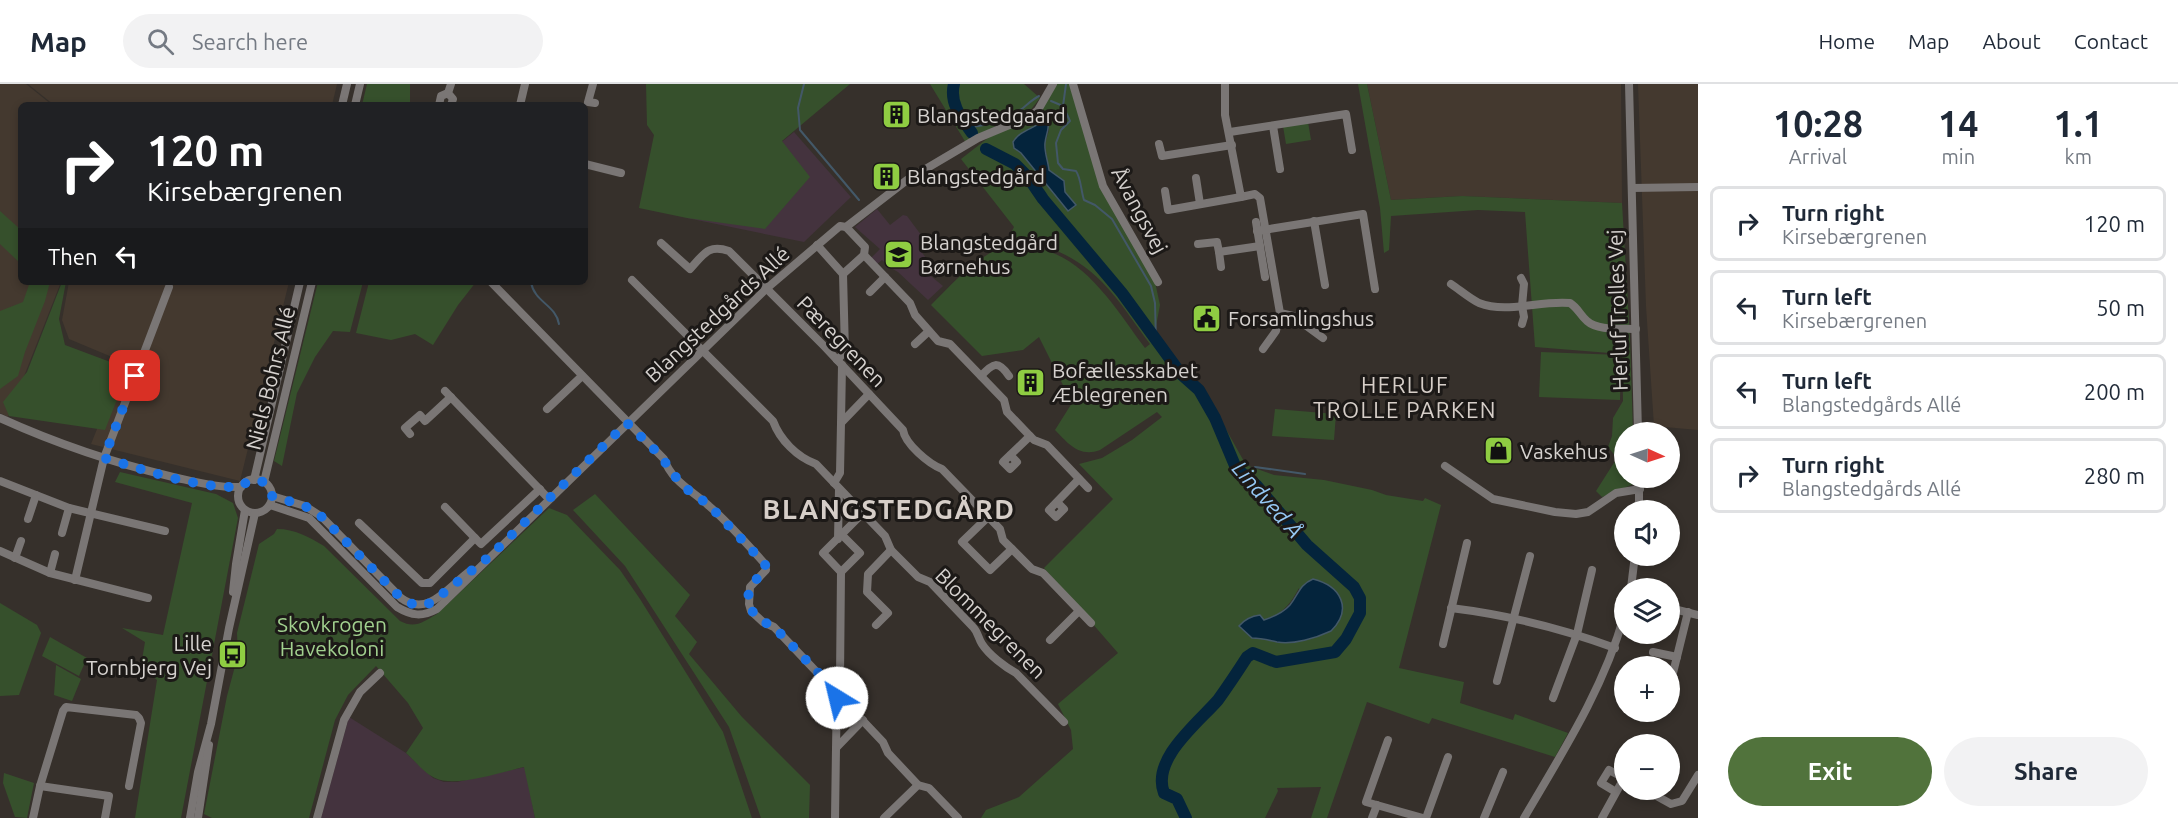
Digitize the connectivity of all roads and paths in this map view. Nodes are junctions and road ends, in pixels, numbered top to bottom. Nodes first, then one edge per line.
1 (346, 84) edge
2 (359, 84) edge
3 (450, 84) edge
4 (525, 84) edge
5 (592, 84) edge
6 (1053, 84) edge
7 (1073, 84) edge
8 (1225, 84) edge
9 (1629, 84) edge
10 (448, 93) junction
11 (343, 102) edge
12 (356, 102) edge
13 (440, 102) edge
14 (452, 102) edge
15 (521, 102) edge
16 (595, 103) dead end
17 (1273, 126) junction
18 (1230, 132) junction
19 (1159, 144) dead end
20 (1232, 145) junction
21 (1352, 150) dead end
22 (588, 165) edge
23 (1280, 169) dead end
24 (621, 173) dead end
25 (1196, 178) dead end
26 (1698, 187) edge
27 (1632, 188) junction
28 (1165, 191) dead end
29 (1241, 197) junction
30 (1200, 204) junction
31 (1314, 221) junction
32 (846, 227) junction
33 (1267, 229) junction
34 (661, 243) dead end
35 (1198, 244) dead end
36 (817, 245) junction
37 (1260, 246) junction
38 (1219, 252) junction
39 (864, 255) junction
40 (1221, 267) dead end
41 (843, 274) junction
42 (885, 277) junction
43 (1264, 277) dead end
44 (1521, 278) dead end
45 (632, 280) dead end
46 (1158, 282) dead end
47 (1451, 284) dead end
48 (299, 285) edge
49 (311, 285) edge
50 (494, 285) edge
51 (1325, 285) dead end
52 (169, 287) dead end
53 (766, 289) junction
54 (1375, 290) dead end
55 (870, 292) dead end
56 (1522, 306) junction
57 (1280, 313) junction
58 (1522, 324) dead end
59 (1636, 329) junction
60 (929, 331) junction
61 (1323, 338) dead end
62 (915, 344) dead end
63 (1263, 349) dead end
64 (703, 350) junction
65 (840, 363) junction
66 (582, 376) junction
67 (981, 376) junction
68 (1009, 376) dead end
69 (869, 394) junction
70 (547, 409) dead end
71 (0, 418) edge
72 (1638, 422) edge
73 (627, 423) junction
74 (841, 423) junction
75 (410, 434) dead end
76 (1030, 436) junction
77 (1010, 455) dead end
78 (104, 458) junction
79 (1445, 466) dead end
80 (1080, 479) junction
81 (254, 480) junction
82 (0, 481) edge
83 (264, 482) junction
84 (836, 486) junction
85 (241, 487) junction
86 (222, 488) junction
87 (1088, 488) dead end
88 (540, 489) junction
89 (1640, 489) joint
90 (36, 495) junction
91 (238, 497) junction
92 (549, 500) junction
93 (1639, 500) edge
94 (271, 501) junction
95 (1057, 502) dead end
96 (445, 507) dead end
97 (69, 508) junction
98 (245, 510) junction
99 (255, 513) junction
100 (863, 513) junction
101 (90, 514) junction
102 (988, 517) junction
103 (28, 519) dead end
104 (359, 523) dead end
105 (165, 531) dead end
106 (62, 533) dead end
107 (840, 537) junction
108 (476, 538) junction
109 (21, 541) dead end
110 (1467, 543) dead end
111 (1012, 549) junction
112 (891, 550) junction
113 (0, 551) edge
114 (55, 554) dead end
115 (1530, 556) dead end
116 (15, 558) junction
117 (1592, 570) dead end
118 (841, 572) junction
119 (50, 573) junction
120 (75, 580) junction
121 (148, 598) dead end
122 (1451, 608) junction
123 (1680, 610) edge
124 (1079, 611) junction
125 (1688, 612) junction
126 (1698, 615) edge
127 (1515, 618) junction
128 (1091, 623) dead end
129 (876, 625) dead end
130 (230, 628) junction
131 (1577, 634) junction
132 (1050, 640) dead end
133 (1443, 644) dead end
134 (1616, 644) edge
135 (1615, 648) junction
136 (1653, 652) dead end
137 (1672, 656) edge
138 (1677, 656) edge
139 (380, 673) dead end
140 (1497, 681) dead end
141 (834, 689) junction
142 (1553, 698) dead end
143 (863, 720) junction
144 (1064, 723) dead end
145 (211, 724) junction
146 (1388, 740) dead end
147 (836, 748) junction
148 (1448, 757) dead end
149 (1503, 772) dead end
150 (1614, 773) edge
151 (1698, 775) edge
152 (918, 785) junction
153 (40, 786) junction
154 (129, 786) dead end
155 (1614, 791) edge
156 (1614, 796) edge
157 (1664, 800) edge
158 (1377, 805) junction
159 (33, 818) edge
160 (105, 818) edge
161 (190, 818) edge
162 (198, 818) edge
163 (316, 818) edge
164 (834, 818) edge
165 (884, 818) edge
166 (958, 818) edge
167 (1372, 818) edge
168 (1424, 818) edge
169 (1484, 818) edge
170 (1524, 818) edge
171 (1602, 818) edge

1 - 11 street
2 - 12 street
3 - 10 street
4 - 15 street
5 - 16 street
6 - 32 street, Blangstedgårds Allé
7 - 46 street, Åvangsvej
8 - 18 street
9 - 27 street, Herluf Trolles Vej
10 - 13 street
10 - 14 street
17 - 18 street
17 - 21 street
17 - 23 street
18 - 20 street
19 - 20 street
20 - 29 street
22 - 24 street
25 - 30 street
26 - 27 street
27 - 59 street, Herluf Trolles Vej
28 - 30 street
29 - 30 street
29 - 33 street
31 - 33 street
31 - 51 street
31 - 54 street
32 - 36 street, Blangstedgårds Allé
32 - 39 street
33 - 37 street
33 - 57 street
34 - 53 street, Pæregrenen
35 - 38 street
36 - 41 street
36 - 53 street, Blangstedgårds Allé
37 - 38 street
37 - 43 street
38 - 40 street
39 - 41 street
39 - 42 street
41 - 65 street
42 - 55 street
42 - 60 street
44 - 56 street
45 - 64 street, Blommegrenen
47 - 56 street
48 - 81 street, Niels Bohrs Allé
49 - 83 street, Niels Bohrs Allé
50 - 66 street
52 - 78 street
53 - 64 street, Blangstedgårds Allé
53 - 65 street, Pæregrenen
56 - 58 street
56 - 59 street
57 - 61 street
57 - 63 street
59 - 72 street, Herluf Trolles Vej
60 - 62 street
60 - 67 street
64 - 73 street, Blangstedgårds Allé
64 - 84 street, Blommegrenen
65 - 69 street, Pæregrenen
65 - 74 street
66 - 70 street
66 - 73 street
67 - 68 street
67 - 76 street
69 - 74 street
69 - 102 street, Pæregrenen
71 - 78 street
73 - 92 street, Blangstedgårds Allé
73 - 141 street
74 - 84 street
75 - 88 street
76 - 77 street
76 - 80 street
78 - 86 street
78 - 101 street
79 - 89 street
80 - 87 street
80 - 95 street
81 - 83 street
81 - 85 street
82 - 90 street
83 - 94 street
84 - 100 street, Blommegrenen
84 - 107 street
85 - 86 street
85 - 91 street
86 - 91 street
88 - 92 street
88 - 108 street
89 - 93 street
90 - 97 street
90 - 103 street
91 - 98 street
92 - 94 street, Blangstedgårds Allé
94 - 99 street
96 - 108 street
97 - 101 street
97 - 106 street
98 - 99 street
98 - 130 street
99 - 130 street
100 - 107 street
100 - 112 street, Blommegrenen
101 - 105 street
101 - 120 street
102 - 111 street, Pæregrenen
102 - 111 street
104 - 108 street
107 - 118 street
107 - 118 street
109 - 116 street
110 - 122 street
111 - 124 street, Pæregrenen
112 - 129 street
112 - 144 street, Blommegrenen
113 - 116 street
114 - 119 street
115 - 127 street
116 - 119 street
117 - 131 street
118 - 141 street
119 - 120 street
120 - 121 street
122 - 127 street
122 - 133 street
123 - 125 street
124 - 128 street, Pæregrenen
124 - 132 street
125 - 126 street
125 - 138 street
127 - 131 street
127 - 140 street
130 - 145 street
131 - 135 street
131 - 142 street
134 - 135 street
135 - 170 street
136 - 137 street
139 - 163 street
141 - 143 street
141 - 147 street
143 - 147 street
143 - 152 street
145 - 161 street
145 - 162 street
146 - 158 street
147 - 164 street
148 - 168 street
149 - 169 street
150 - 155 street
151 - 157 street
152 - 165 street
152 - 166 street
153 - 154 street
153 - 159 street
153 - 160 street
156 - 171 street
158 - 167 street
158 - 168 street

